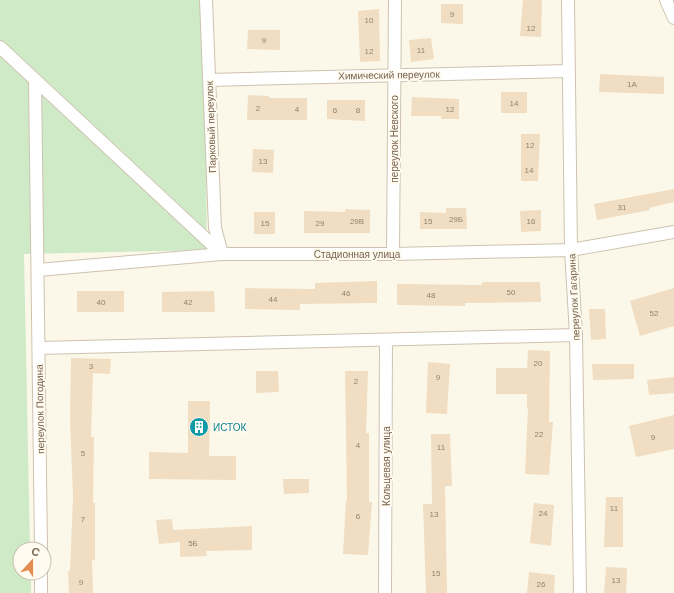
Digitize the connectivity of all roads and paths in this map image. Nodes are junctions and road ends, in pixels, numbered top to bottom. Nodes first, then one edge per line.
1 (206, 0) edge
2 (395, 0) edge
3 (568, 0) edge
4 (666, 0) edge
5 (674, 18) edge
6 (0, 47) edge
7 (568, 71) junction
8 (394, 75) junction
9 (35, 80) junction
10 (209, 80) junction
11 (674, 232) edge
12 (571, 250) junction
13 (222, 254) junction
14 (393, 254) junction
15 (38, 270) junction
16 (576, 335) junction
17 (386, 340) junction
18 (39, 348) junction
19 (41, 541) edge
20 (41, 581) edge
21 (42, 593) edge
22 (385, 593) edge
23 (580, 593) edge

1 - 10 street, Парковый переулок
2 - 8 street, переулок Невского
3 - 7 street, переулок Гагарина
4 - 5 street
6 - 9 street
7 - 8 street, Химический переулок
7 - 12 street, переулок Гагарина
8 - 10 street, Химический переулок
8 - 14 street, переулок Невского
9 - 13 street
9 - 15 street, переулок Погодина
10 - 13 street, Парковый переулок
11 - 12 street, Стадионная улица
12 - 14 street, Стадионная улица
12 - 16 street, переулок Гагарина
13 - 14 street, Стадионная улица
13 - 15 street, Стадионная улица
15 - 18 street, переулок Погодина
16 - 17 street
16 - 23 street, переулок Гагарина
17 - 18 street
17 - 22 street, Кольцевая улица
18 - 19 street, переулок Погодина
20 - 21 street

